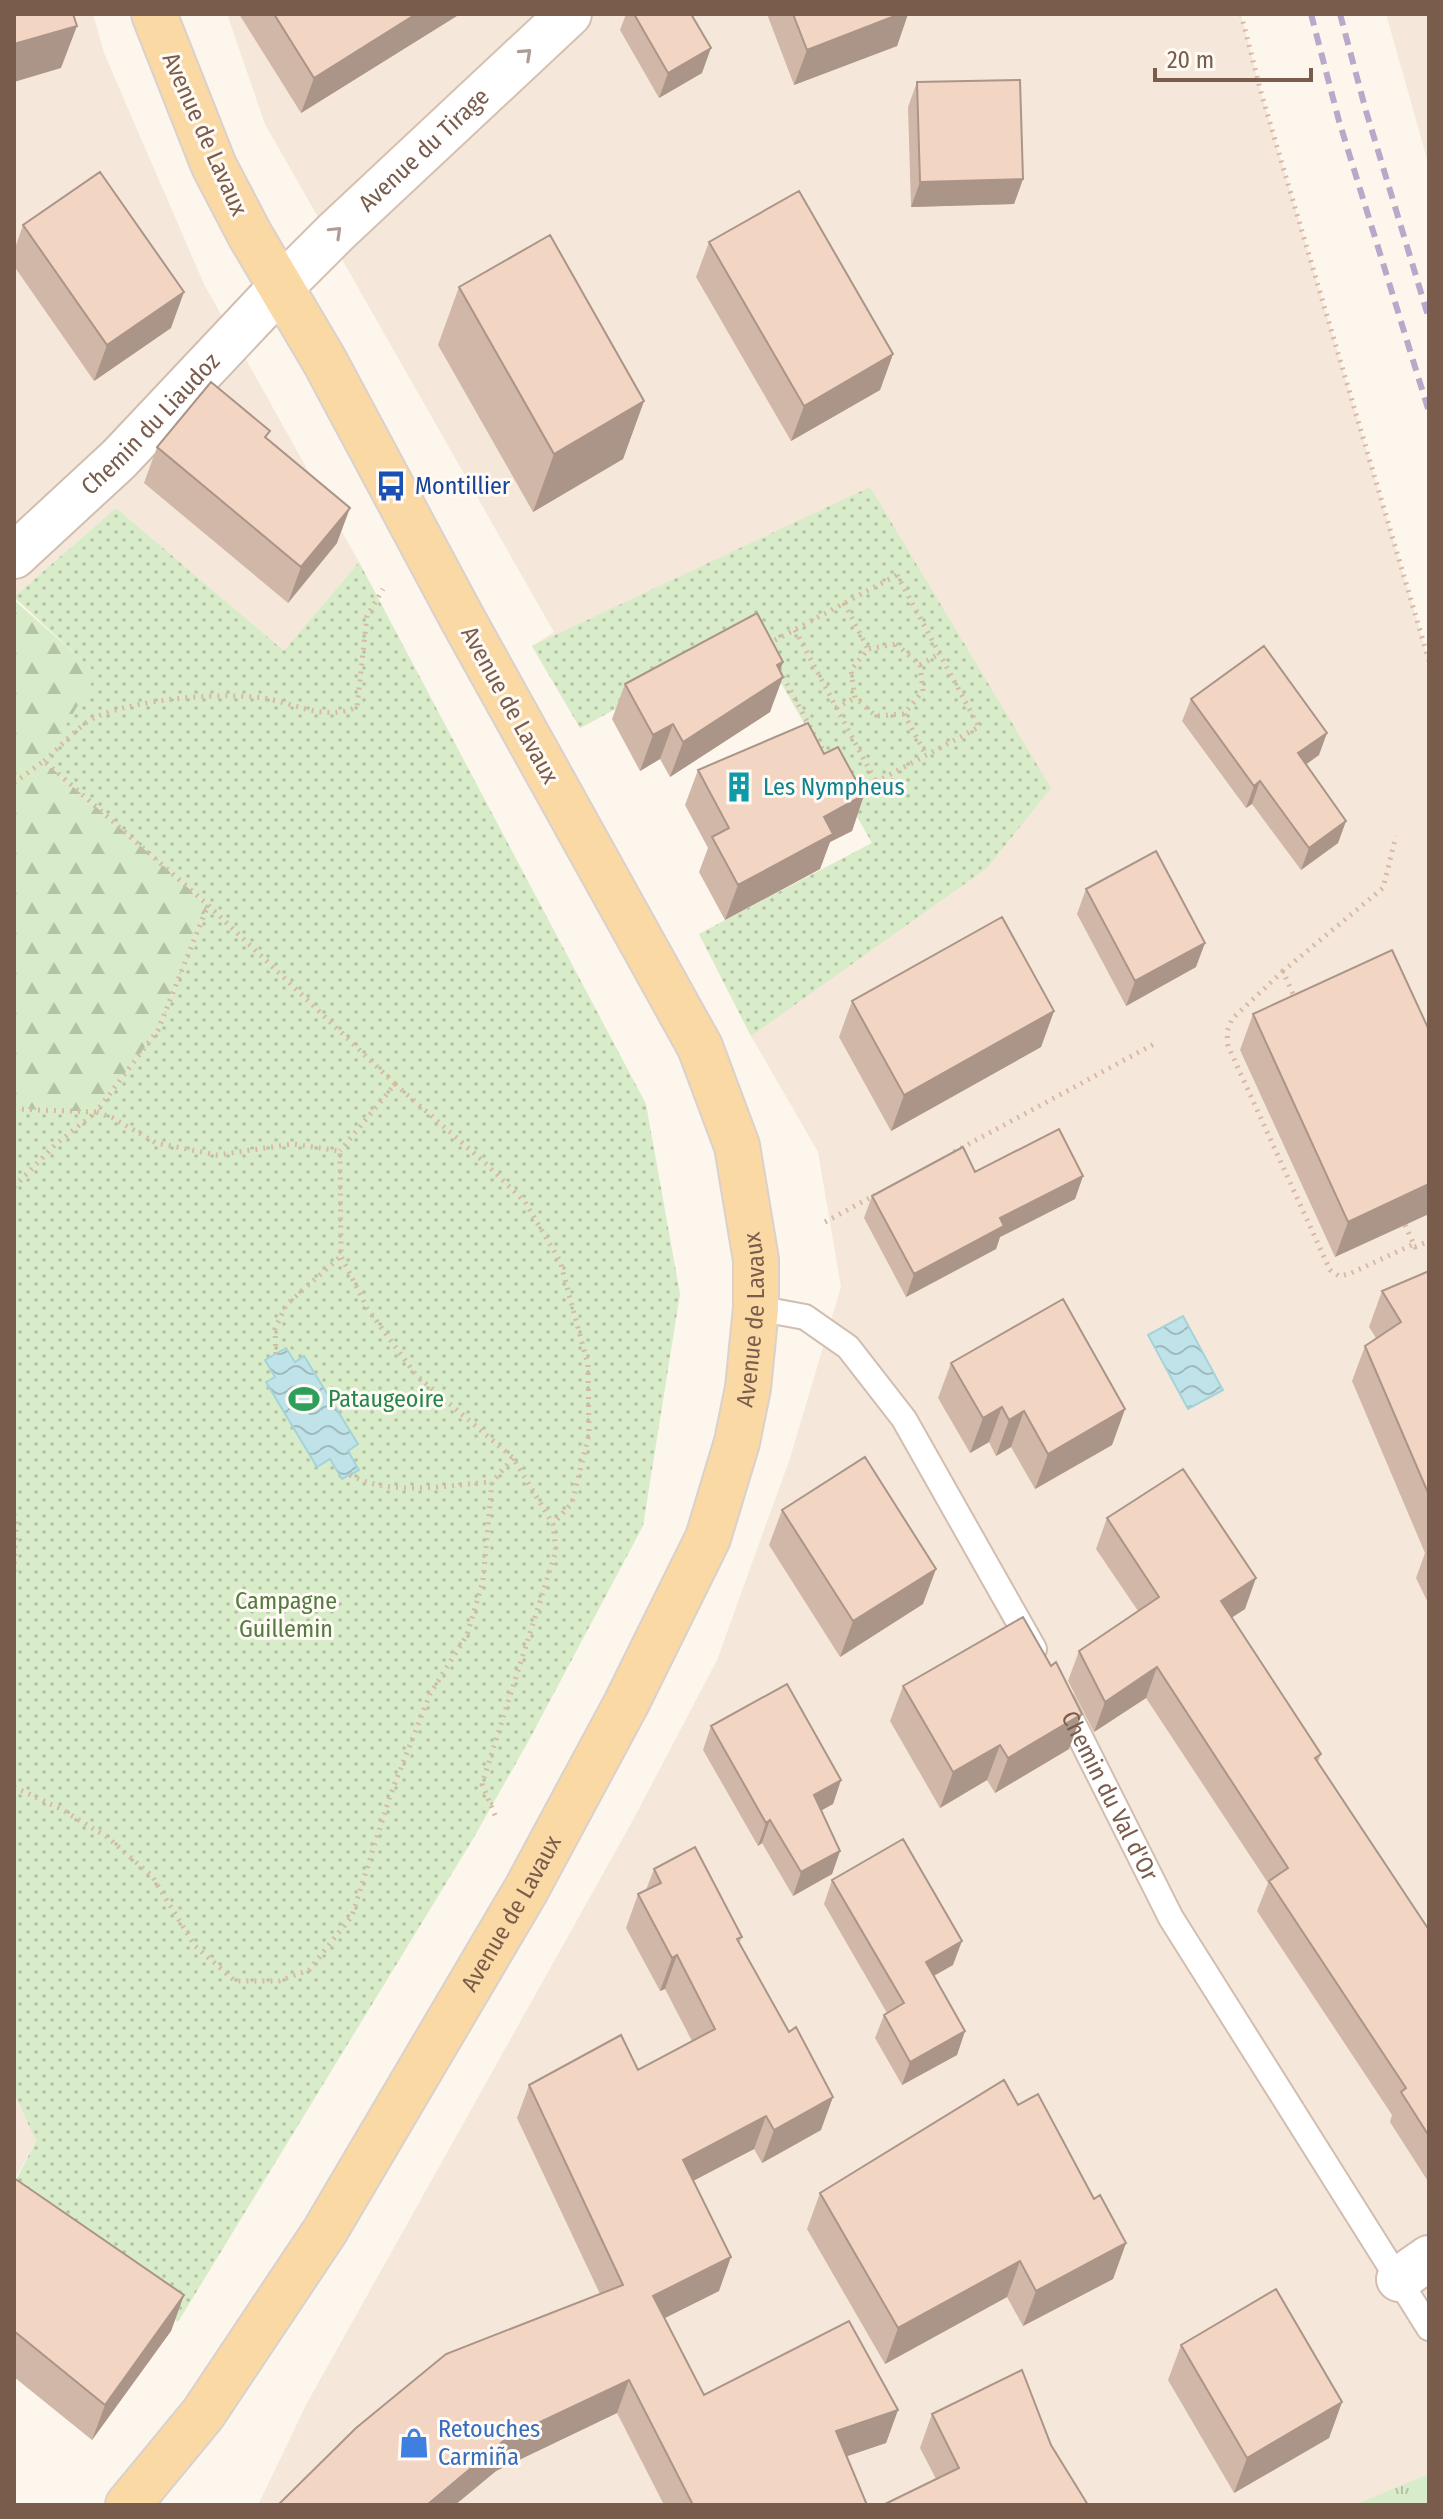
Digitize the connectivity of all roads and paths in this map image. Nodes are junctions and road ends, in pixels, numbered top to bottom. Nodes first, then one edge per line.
1 (154, 14) edge
2 (569, 14) edge
3 (1241, 14) edge
4 (281, 287) junction
5 (14, 556) edge
6 (383, 589) dead end
7 (844, 603) junction
8 (795, 630) junction
9 (868, 649) junction
10 (939, 654) junction
11 (1429, 661) edge
12 (920, 665) junction
13 (855, 698) junction
14 (836, 708) junction
15 (904, 714) junction
16 (926, 755) junction
17 (44, 761) junction
18 (876, 782) junction
19 (14, 783) edge
20 (1396, 836) dead end
21 (208, 905) junction
22 (1283, 971) junction
23 (1299, 1008) edge
24 (1154, 1044) dead end
25 (395, 1084) junction
26 (14, 1109) edge
27 (96, 1112) junction
28 (340, 1151) junction
29 (948, 1155) edge
30 (14, 1187) edge
31 (880, 1192) edge
32 (825, 1222) dead end
33 (1405, 1225) edge
34 (1429, 1241) edge
35 (1414, 1244) junction
36 (341, 1256) junction
37 (756, 1308) junction
38 (276, 1354) dead end
39 (513, 1458) junction
40 (350, 1475) dead end
41 (492, 1482) junction
42 (14, 1514) edge
43 (553, 1524) junction
44 (14, 1573) edge
45 (14, 1787) edge
46 (497, 1820) dead end
47 (1414, 2268) edge
48 (1429, 2328) edge
49 (128, 2505) edge

1 - 4 main road, Avenue de Lavaux
4 -> 2 street, Avenue du Tirage
3 - 11 path
4 - 5 street, Chemin du Liaudoz
4 - 37 main road, Avenue de Lavaux
6 - 17 path
7 - 8 path
7 - 9 path
7 - 10 path
8 - 14 path
8 - 18 path
9 - 12 path
9 - 13 path
10 - 12 path
10 - 16 path
12 - 15 path
13 - 14 path
13 - 15 path
14 - 18 path
15 - 16 path
16 - 18 path
17 - 19 path
17 - 21 path
20 - 22 path
21 - 25 path
21 - 27 path
22 - 23 path
22 - 35 path
24 - 29 path
25 - 28 path
25 - 43 path
26 - 27 path
27 - 28 path
27 - 30 path
28 - 36 path
31 - 32 path
33 - 35 path
34 - 35 path
36 - 38 path
36 - 39 path
37 - 47 lane, Chemin du Val d'Or
37 - 49 main road, Avenue de Lavaux
39 - 41 path
39 - 43 path
40 - 41 path
41 - 45 path
42 - 44 path
43 - 46 path
47 - 48 lane, Chemin du Val d'Or

